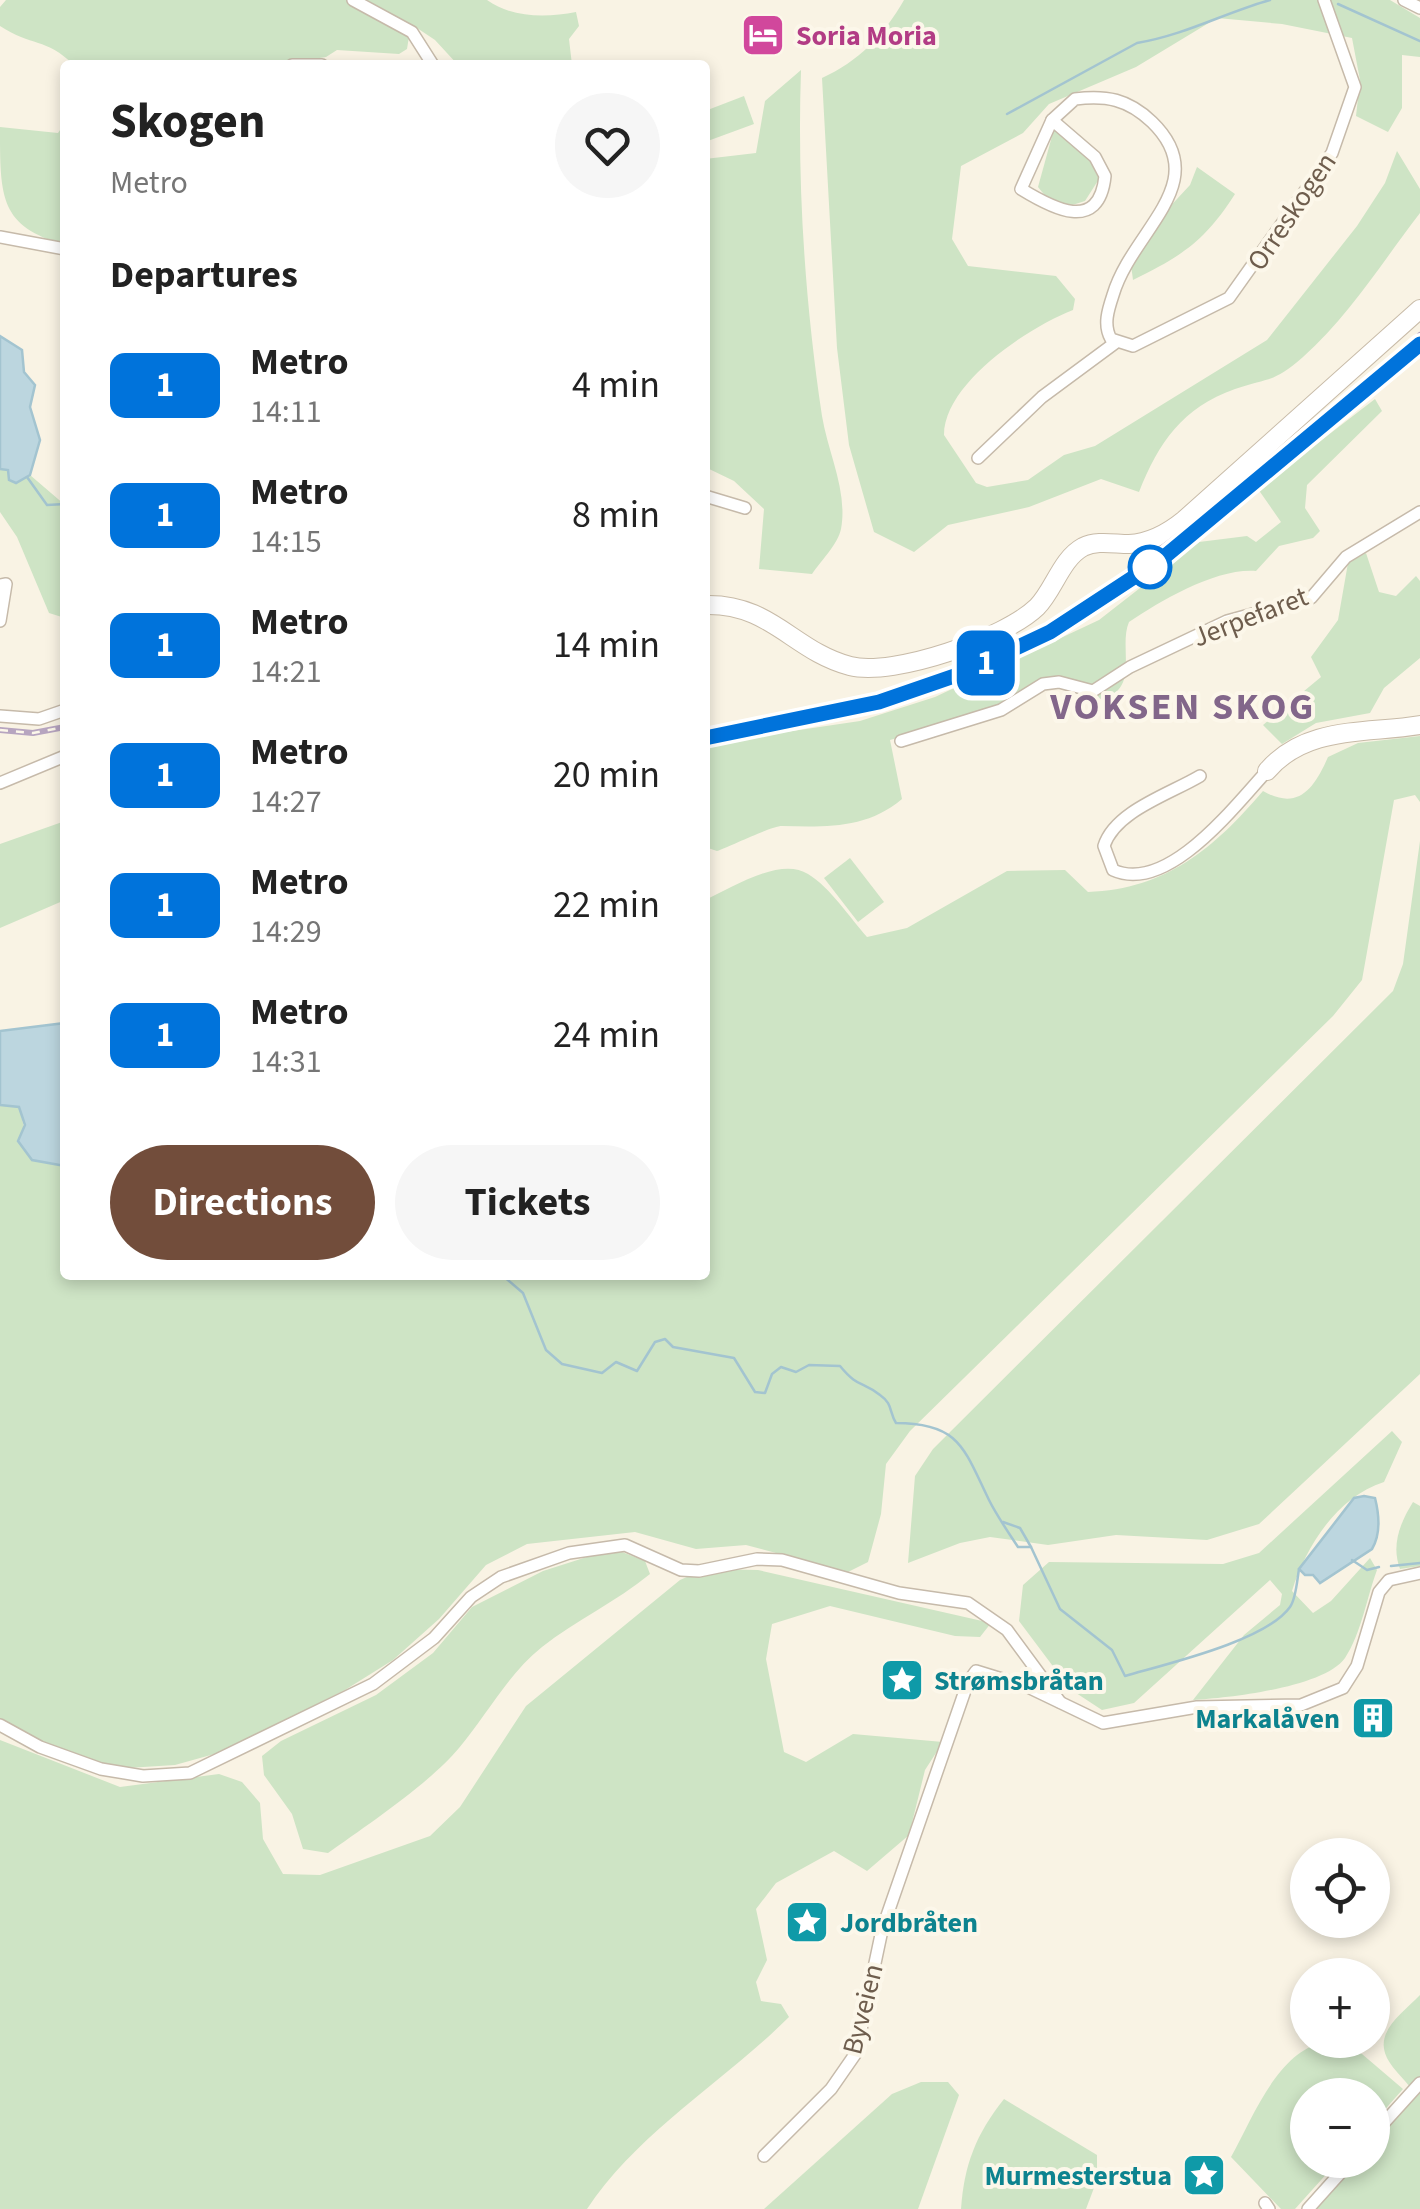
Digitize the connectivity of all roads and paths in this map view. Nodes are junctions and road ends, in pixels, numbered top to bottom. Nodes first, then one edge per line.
1 (353, 0) edge
2 (1324, 0) edge
3 (1404, 0) edge
4 (1420, 8) edge
5 (431, 60) edge
6 (1052, 120) junction
7 (0, 237) edge
8 (60, 249) edge
9 (1420, 309) edge
10 (1116, 343) junction
11 (978, 458) dead end
12 (710, 498) edge
13 (745, 508) dead end
14 (1420, 512) edge
15 (0, 585) edge
16 (710, 606) edge
17 (0, 622) edge
18 (60, 711) edge
19 (0, 716) edge
20 (1420, 725) edge
21 (901, 742) dead end
22 (60, 758) edge
23 (1267, 770) joint
24 (1200, 776) dead end
25 (0, 783) edge
26 (1420, 1574) edge
27 (1060, 1702) junction
28 (0, 1724) edge
29 (1420, 2083) edge
30 (1390, 2116) edge
31 (764, 2156) dead end
32 (1336, 2178) edge
33 (1308, 2209) edge

1 - 5 street
2 - 10 street, Orreskogen
3 - 4 street
6 - 6 street
6 - 10 street
7 - 8 street
9 - 16 street
10 - 11 street, Orreskogen
12 - 13 street
14 - 21 street, Jerpefaret
15 - 17 street
18 - 19 street
20 - 23 street
22 - 25 street
23 - 24 street
26 - 27 street
27 - 28 street
27 - 31 street, Byveien
29 - 30 street
32 - 33 street

